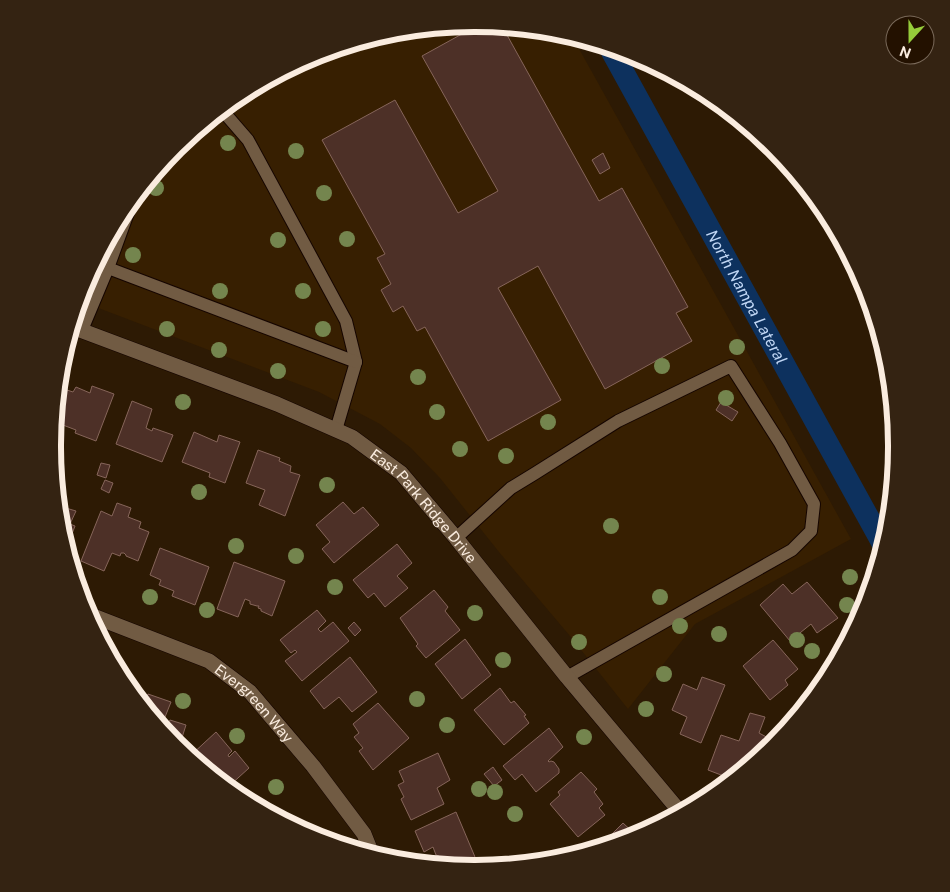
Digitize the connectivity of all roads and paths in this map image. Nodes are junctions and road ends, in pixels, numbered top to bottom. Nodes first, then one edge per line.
1 (227, 115) edge
2 (121, 233) edge
3 (108, 268) junction
4 (81, 320) edge
5 (79, 329) edge
6 (356, 362) junction
7 (336, 430) junction
8 (456, 538) junction
9 (99, 618) edge
10 (567, 677) junction
11 (676, 807) edge
12 (368, 845) edge

1 - 6 lane
2 - 3 lane
3 - 4 lane
3 - 6 lane
5 - 7 street, East Park Ridge Drive
6 - 7 lane
7 - 8 street, East Park Ridge Drive
8 - 10 street, East Park Ridge Drive
8 - 10 lane
9 - 12 street, Evergreen Way
10 - 11 street, East Park Ridge Drive

